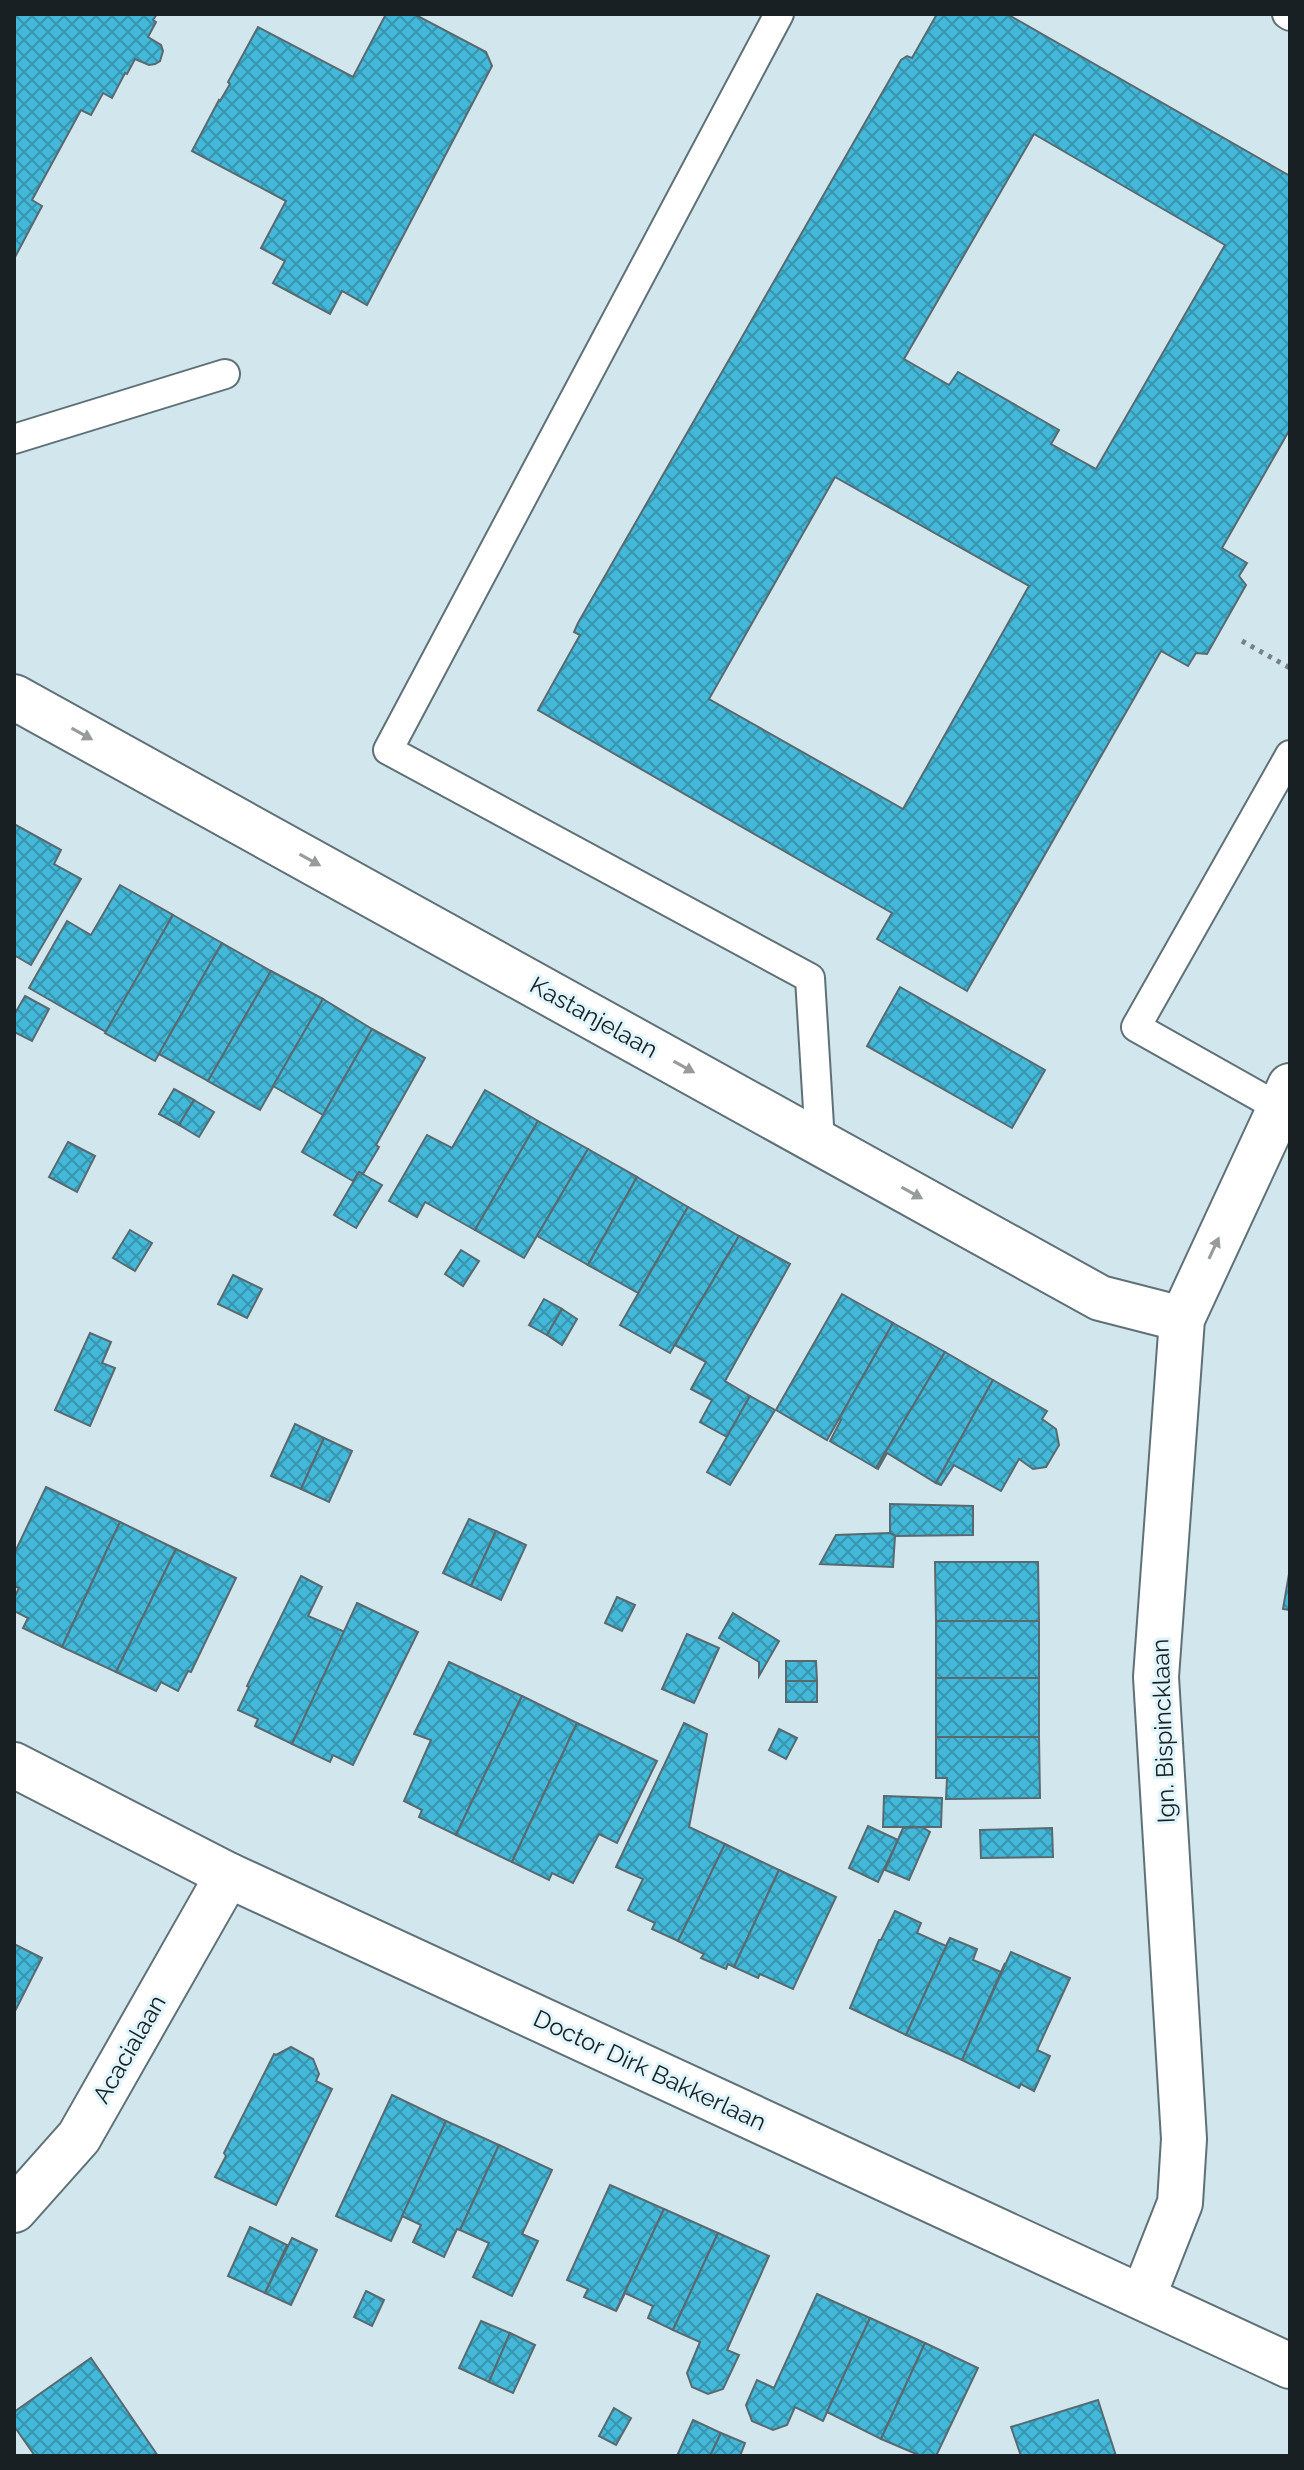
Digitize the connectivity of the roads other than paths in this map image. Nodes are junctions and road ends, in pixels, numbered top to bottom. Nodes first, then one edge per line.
1 (779, 14) edge
2 (225, 374) dead end
3 (14, 439) edge
4 (14, 697) edge
5 (1290, 755) edge
6 (1284, 1097) edge
7 (820, 1142) junction
8 (1182, 1319) junction
9 (14, 1765) edge
10 (228, 1875) junction
11 (14, 2210) edge
12 (1143, 2297) junction
13 (1290, 2366) edge

1 - 7 lane
2 - 3 lane
4 -> 7 street, Kastanjelaan
5 - 6 lane
8 -> 6 street, Ign. Bispincklaan
7 -> 8 street, Kastanjelaan
8 - 12 street, Ign. Bispincklaan
9 - 10 street, Doctor Dirk Bakkerlaan
10 - 11 street, Acacialaan
10 - 12 street, Doctor Dirk Bakkerlaan
12 - 13 street, Doctor Dirk Bakkerlaan

